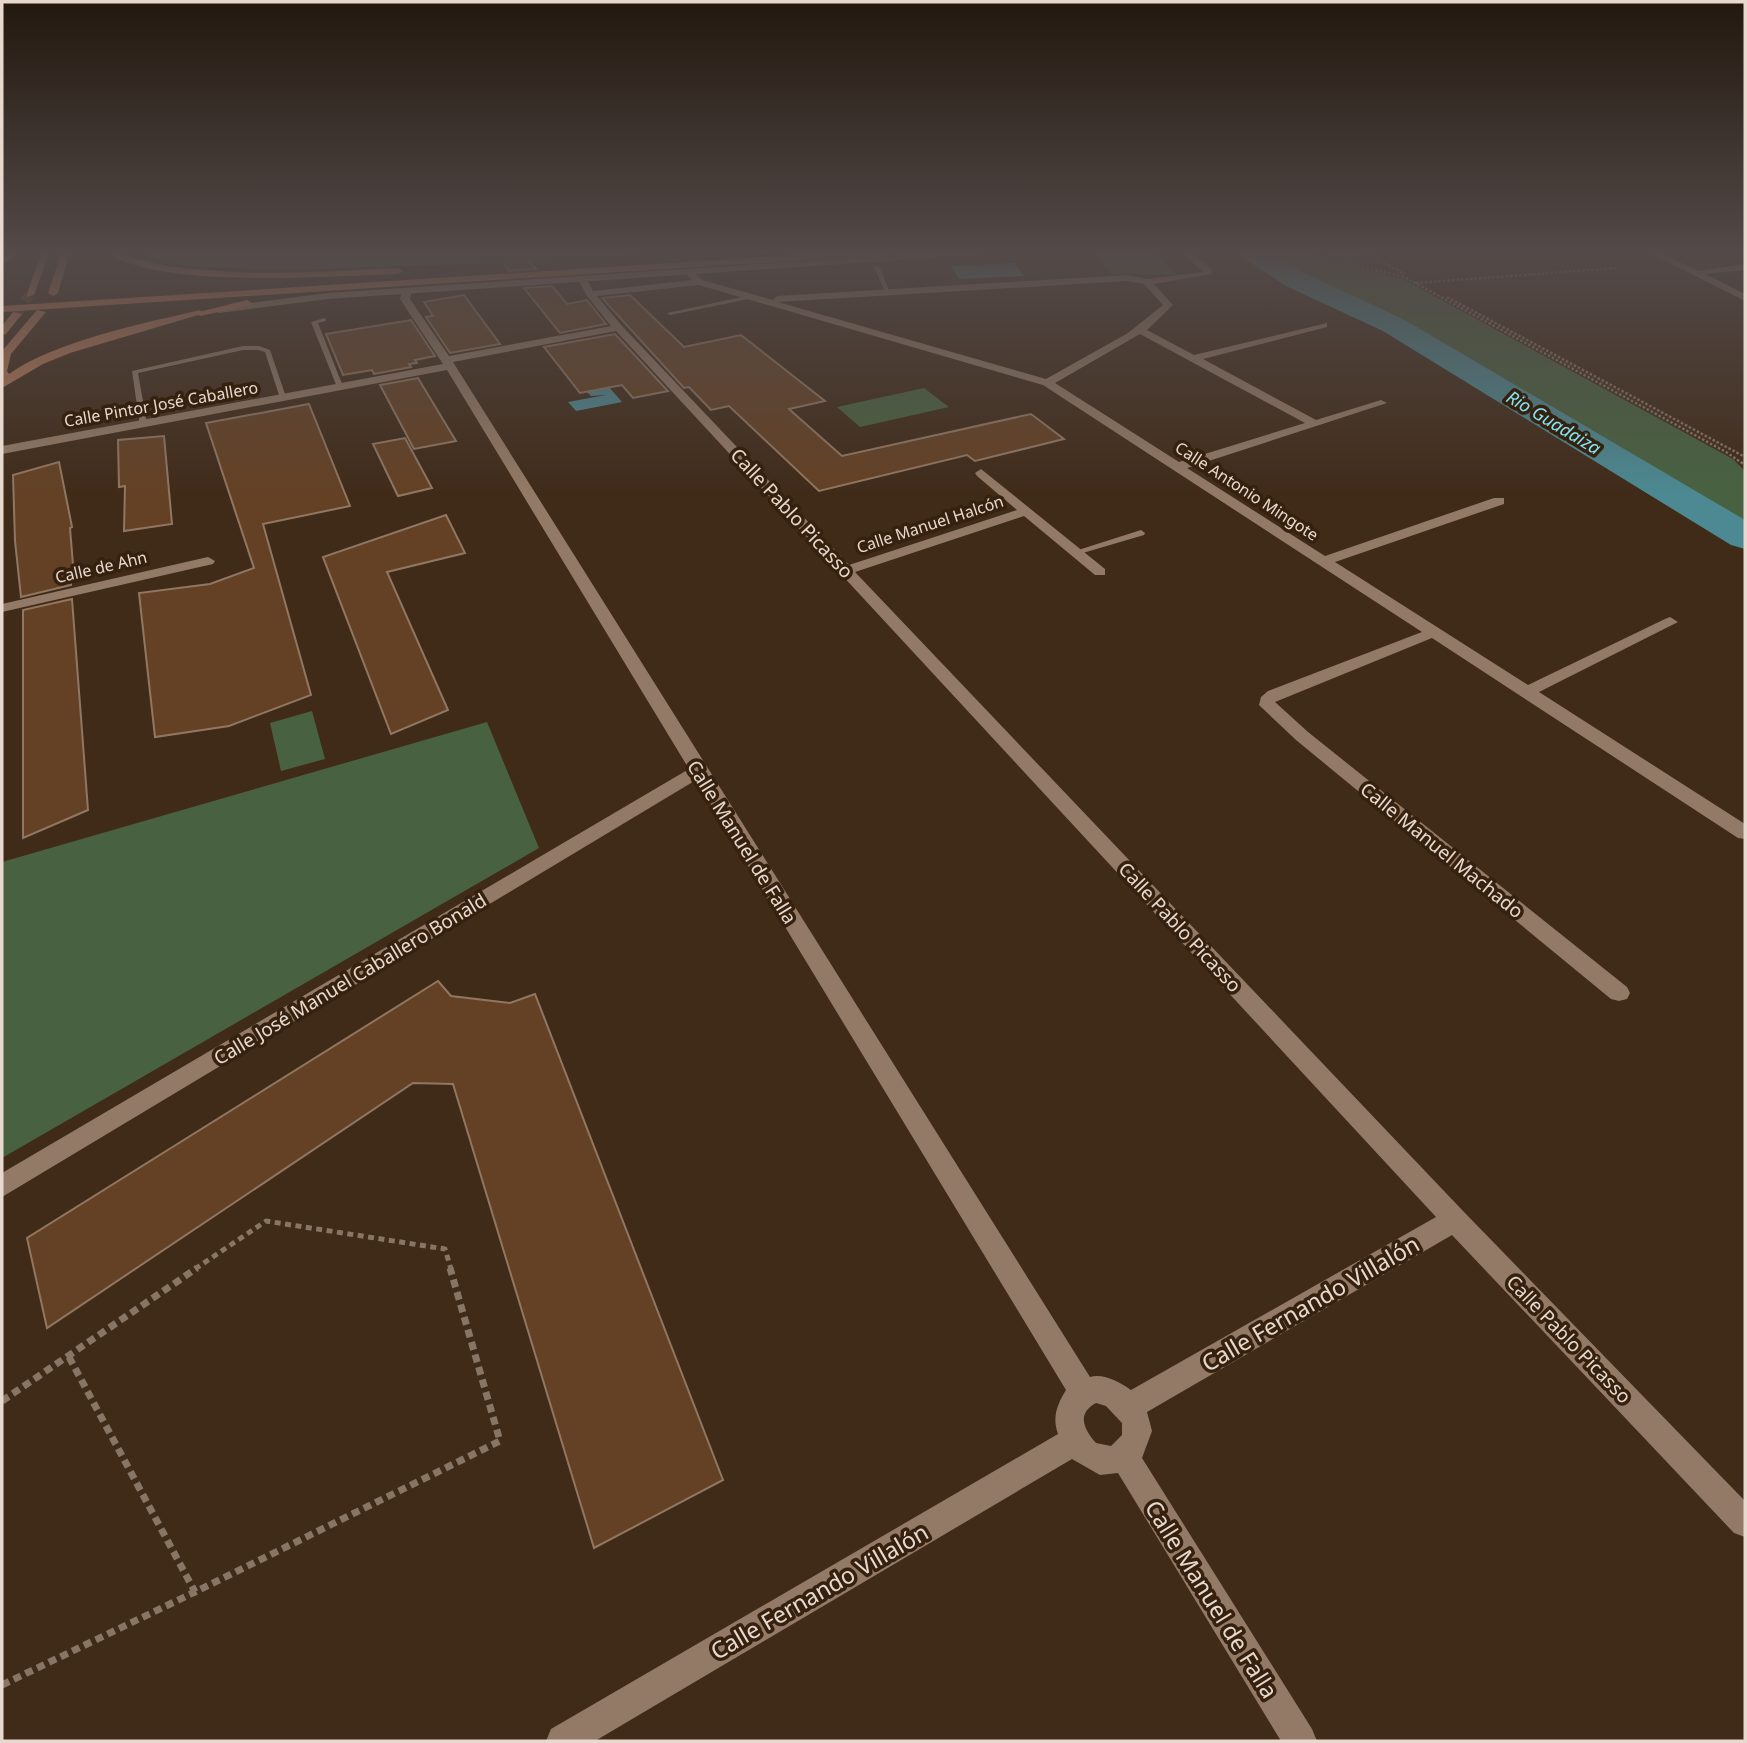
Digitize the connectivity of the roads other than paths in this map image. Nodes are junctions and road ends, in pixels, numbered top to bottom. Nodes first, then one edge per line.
1 (24, 332) tunnel mouth
2 (129, 332) edge
3 (319, 332) edge
4 (427, 332) edge
5 (597, 332) edge
6 (622, 332) edge
7 (874, 332) edge
8 (1134, 332) edge
9 (1142, 332) edge
10 (1295, 332) edge
11 (1191, 359) junction
12 (448, 363) junction
13 (3, 376) edge
14 (1047, 383) junction
15 (341, 387) junction
16 (284, 398) junction
17 (1381, 403) dead end
18 (1314, 423) junction
19 (143, 424) junction
20 (2, 450) edge
21 (1177, 467) junction
22 (981, 473) dead end
23 (1499, 501) dead end
24 (1026, 512) junction
25 (1141, 533) dead end
26 (1076, 552) junction
27 (208, 561) dead end
28 (1324, 561) junction
29 (846, 570) junction
30 (1100, 572) dead end
31 (2, 608) edge
32 (1670, 622) dead end
33 (1434, 632) junction
34 (1527, 692) junction
35 (698, 771) junction
36 (1745, 833) edge
37 (1619, 993) dead end
38 (2, 1186) edge
39 (1455, 1220) junction
40 (1083, 1392) junction
41 (1130, 1406) junction
42 (1074, 1441) junction
43 (1124, 1456) junction
44 (1745, 1522) edge
45 (563, 1741) edge
46 (1300, 1741) edge

1 - 13 main road
2 - 13 main road
3 - 15 lane
4 - 12 street, Calle Manuel de Falla
5 - 12 street, Calle Pintor José Caballero
6 - 29 street, Calle Pablo Picasso
7 - 14 street, Calle Antonio Mingote
8 - 14 street
9 - 11 street
10 - 11 street
11 - 18 street
12 - 15 street, Calle Pintor José Caballero
12 - 35 street, Calle Manuel de Falla
14 - 21 street, Calle Antonio Mingote
15 - 16 street, Calle Pintor José Caballero
16 - 19 street, Calle Pintor José Caballero
16 - 19 lane
17 - 18 street
18 - 21 street
19 - 20 street, Calle Pintor José Caballero
21 - 28 street, Calle Antonio Mingote
22 - 24 street
23 - 28 street
24 - 26 street
24 - 29 street, Calle Manuel Halcón
25 - 26 lane
26 - 30 street
27 - 31 street, Calle de Ahn
28 - 33 street, Calle Antonio Mingote
29 - 39 street, Calle Pablo Picasso
32 - 34 street
33 - 34 street, Calle Antonio Mingote
33 - 37 street, Calle Manuel Machado
34 - 36 street, Calle Antonio Mingote
35 - 38 street, Calle José Manuel Caballero Bonald
35 - 40 street, Calle Manuel de Falla
39 - 41 street, Calle Fernando Villalón
39 - 44 street, Calle Pablo Picasso
40 - 41 street
40 - 42 street
41 - 43 street
42 - 43 street
42 - 45 street, Calle Fernando Villalón
43 - 46 street, Calle Manuel de Falla

